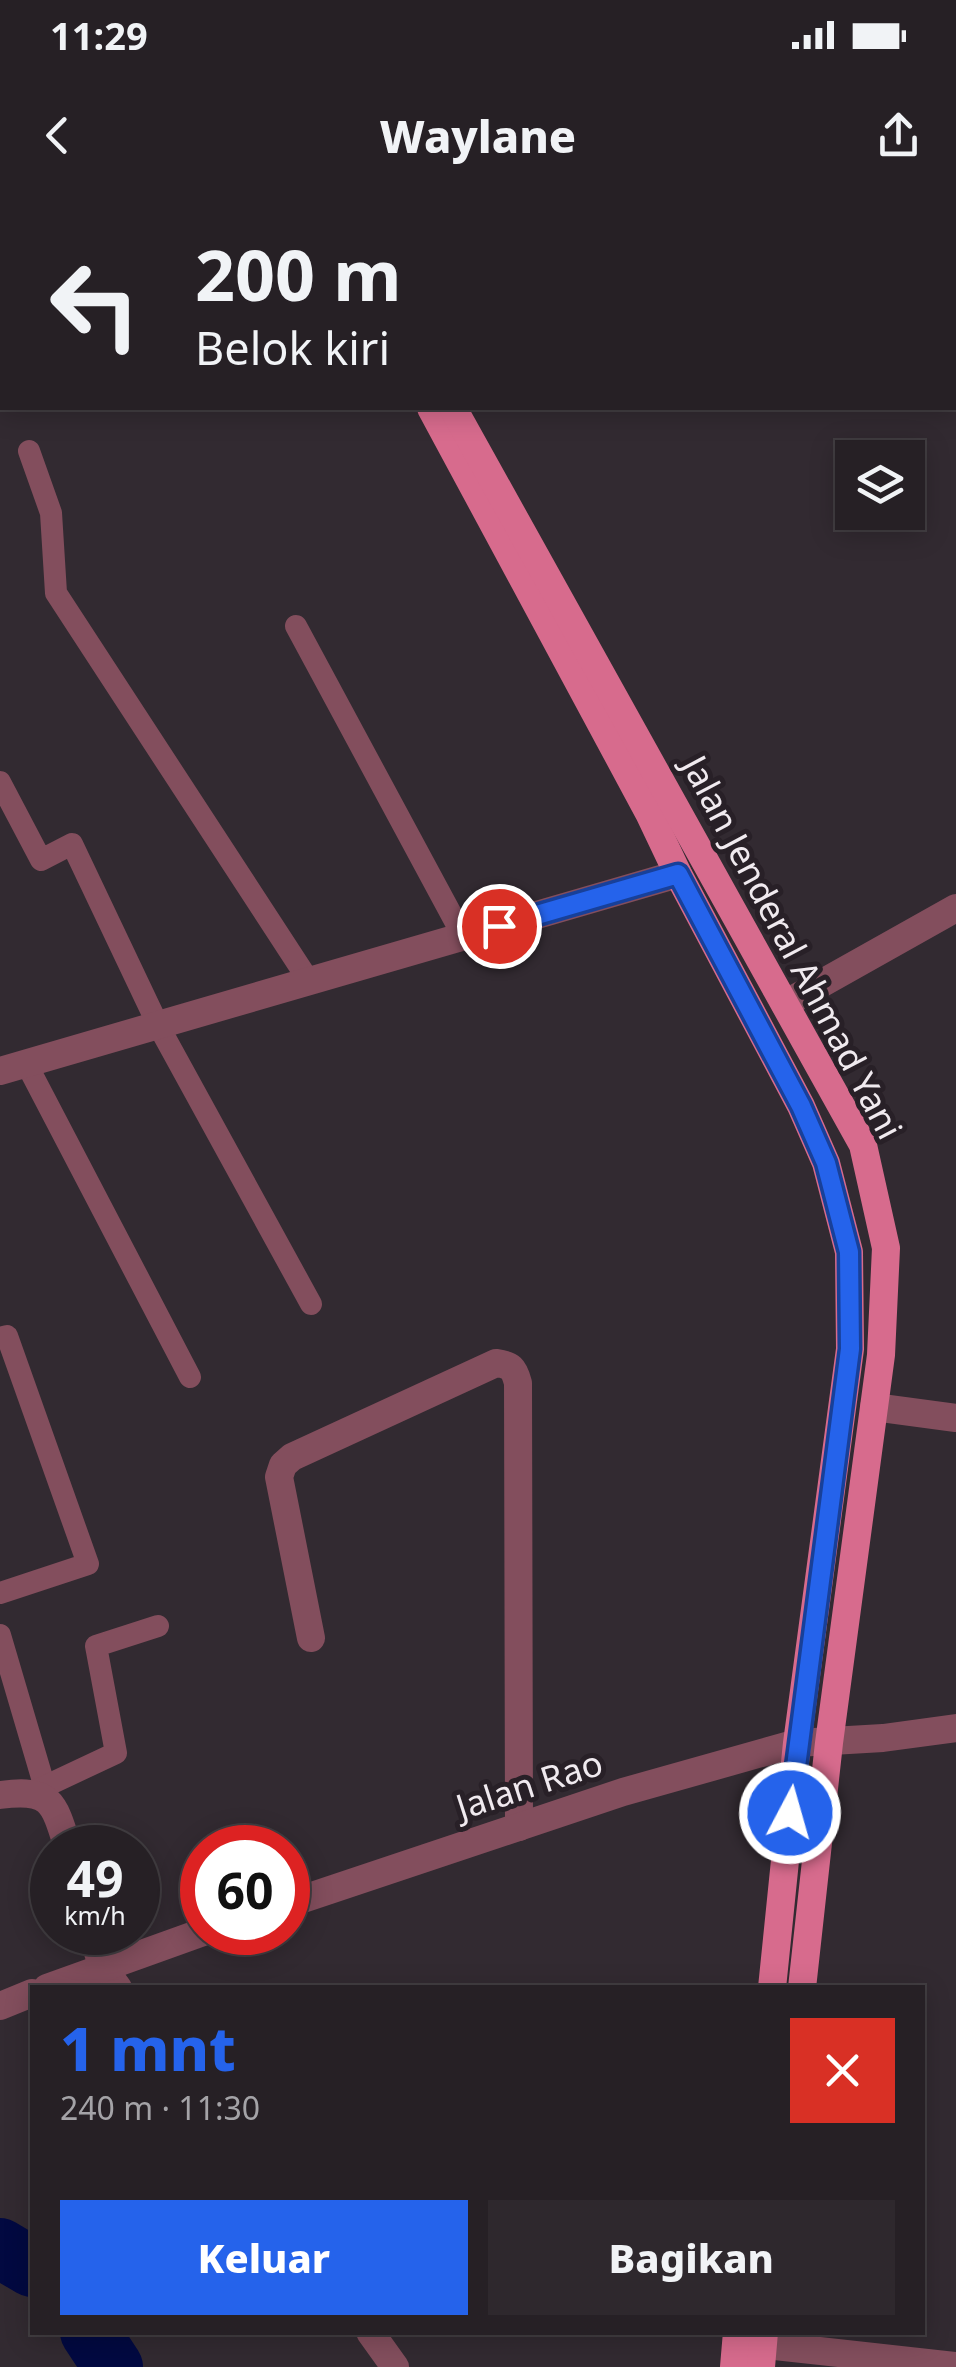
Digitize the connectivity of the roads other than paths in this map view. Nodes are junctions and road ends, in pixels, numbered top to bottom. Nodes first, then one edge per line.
1 (432, 410) edge
2 (454, 410) edge
3 (28, 451) dead end
4 (296, 626) dead end
5 (0, 782) edge
6 (661, 805) junction
7 (678, 874) junction
8 (956, 908) edge
9 (463, 936) junction
10 (309, 981) junction
11 (784, 1004) junction
12 (158, 1025) junction
13 (13, 1067) edge
14 (311, 1304) dead end
15 (0, 1338) edge
16 (190, 1376) dead end
17 (874, 1408) junction
18 (956, 1418) edge
19 (0, 1593) edge
20 (158, 1626) dead end
21 (0, 1635) edge
22 (311, 1638) dead end
23 (956, 1728) edge
24 (797, 1743) junction
25 (829, 1743) junction
26 (42, 1792) junction
27 (0, 1795) edge
28 (0, 1816) edge
29 (61, 1825) edge
30 (519, 1828) junction
31 (310, 1897) edge
32 (180, 1943) edge
33 (110, 1977) edge
34 (64, 1985) edge
35 (772, 1985) edge
36 (802, 1985) edge
37 (30, 1994) edge
38 (0, 2006) edge
39 (372, 2335) edge
40 (749, 2348) edge
41 (956, 2366) edge
42 (396, 2367) edge

1 - 6 main road, Jalan Jenderal Ahmad Yani
2 - 6 main road, Jalan Jenderal Ahmad Yani
3 - 10 street
4 - 9 street
5 - 12 street
6 - 7 main road, Jalan Jenderal Ahmad Yani
6 - 11 main road, Jalan Jenderal Ahmad Yani
7 - 9 street
7 - 24 main road, Jalan Jenderal Ahmad Yani
8 - 11 street
9 - 10 street
10 - 12 street
11 - 17 main road, Jalan Jenderal Ahmad Yani
12 - 13 street
12 - 14 street
13 - 16 street
15 - 19 street
17 - 18 street
17 - 25 main road, Jalan Jenderal Ahmad Yani
20 - 26 street
21 - 26 street
22 - 30 street
23 - 25 street, Jalan Rao
24 - 25 street, Jalan Rao
24 - 30 street, Jalan Rao
24 - 35 main road, Jalan Jenderal Ahmad Yani
25 - 36 main road, Jalan Jenderal Ahmad Yani
26 - 27 street
26 - 28 street
26 - 29 street
30 - 31 street, Jalan Rao
32 - 33 street
33 - 34 street
37 - 38 street
39 - 42 street
40 - 41 street

